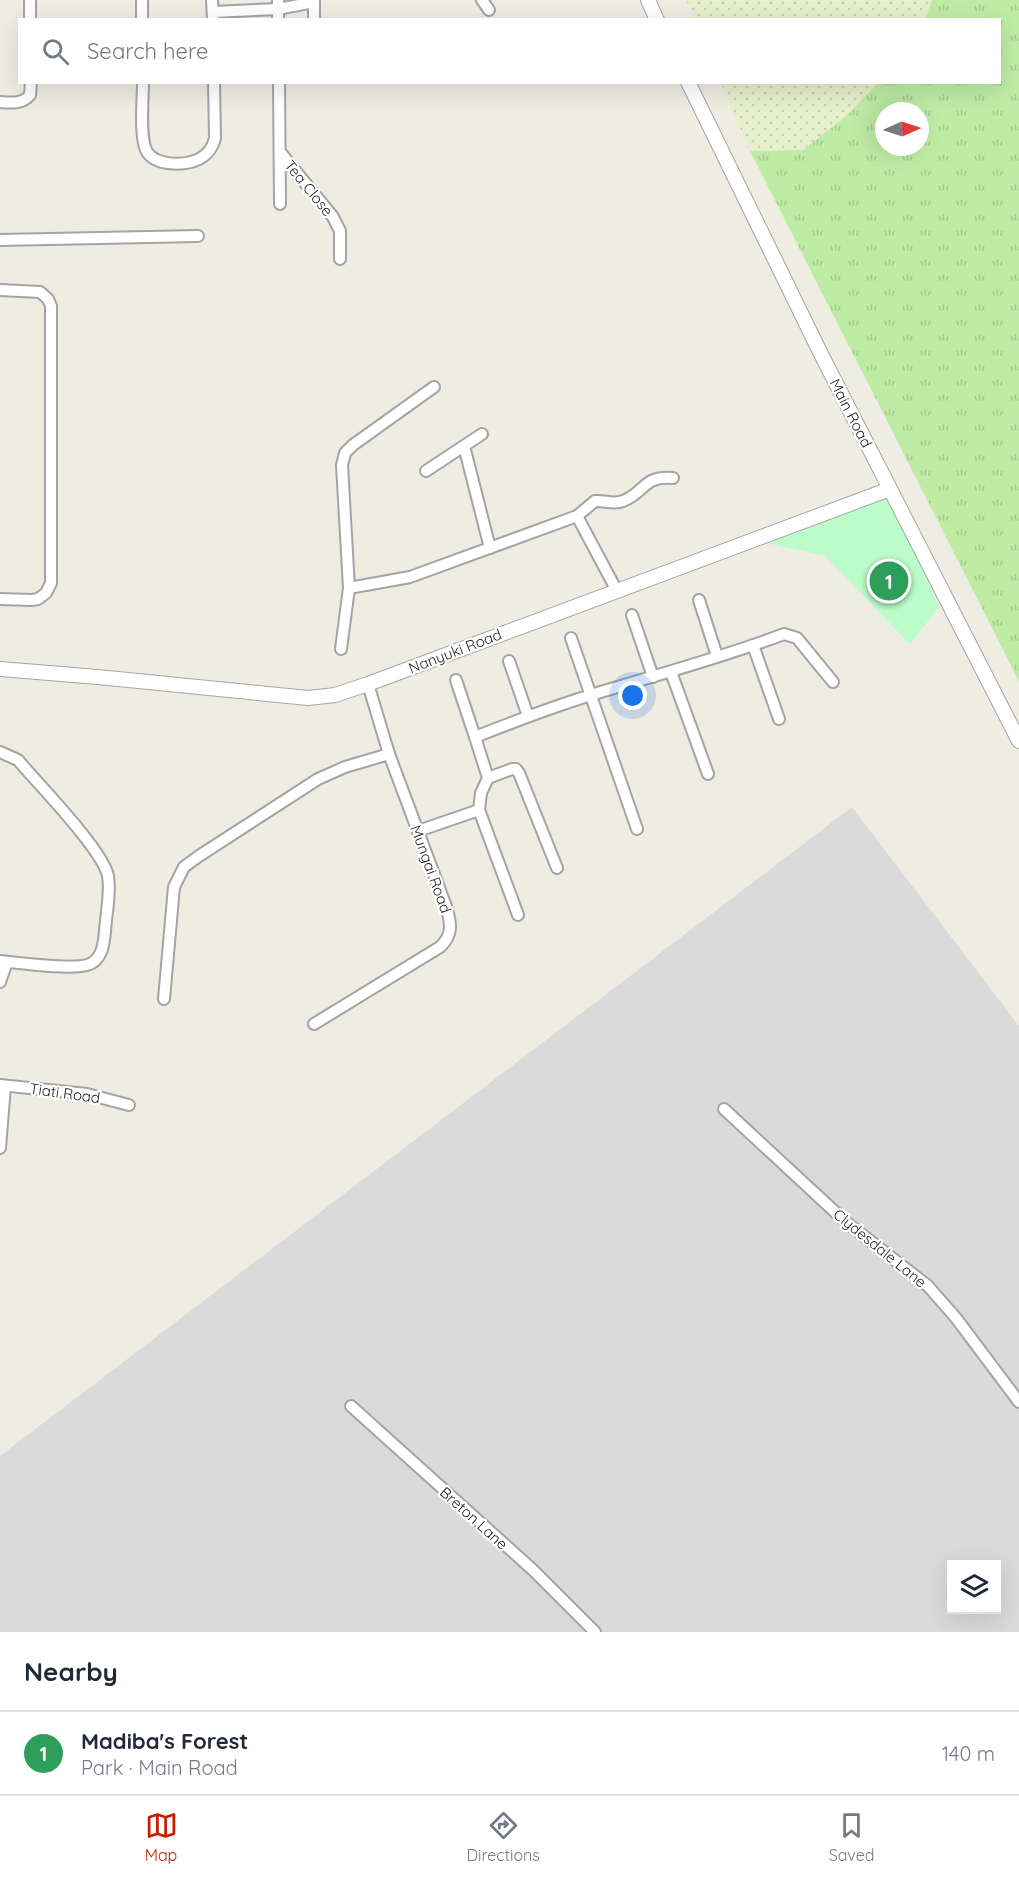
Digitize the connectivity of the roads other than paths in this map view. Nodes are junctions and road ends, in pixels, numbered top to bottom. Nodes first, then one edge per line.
1 (30, 0) edge
2 (142, 0) edge
3 (482, 0) edge
4 (648, 0) edge
5 (314, 1) edge
6 (278, 9) edge
7 (213, 10) edge
8 (489, 10) dead end
9 (30, 18) edge
10 (142, 18) edge
11 (314, 18) edge
12 (656, 18) edge
13 (31, 84) edge
14 (143, 84) edge
15 (214, 84) edge
16 (279, 84) edge
17 (689, 84) edge
18 (0, 102) edge
19 (280, 152) junction
20 (279, 204) dead end
21 (198, 236) dead end
22 (0, 240) edge
23 (340, 259) dead end
24 (0, 290) edge
25 (434, 387) dead end
26 (482, 434) dead end
27 (464, 446) junction
28 (426, 471) dead end
29 (673, 478) dead end
30 (890, 489) junction
31 (577, 516) junction
32 (490, 548) junction
33 (349, 588) junction
34 (617, 591) junction
35 (0, 599) edge
36 (699, 600) dead end
37 (632, 615) dead end
38 (571, 638) dead end
39 (753, 645) junction
40 (341, 649) dead end
41 (717, 656) junction
42 (509, 661) dead end
43 (0, 669) edge
44 (671, 672) junction
45 (653, 677) junction
46 (456, 680) dead end
47 (833, 682) dead end
48 (368, 684) junction
49 (591, 695) junction
50 (528, 716) junction
51 (779, 719) dead end
52 (475, 737) junction
53 (1019, 741) edge
54 (0, 752) edge
55 (389, 754) junction
56 (708, 774) dead end
57 (488, 778) junction
58 (479, 810) junction
59 (637, 829) dead end
60 (417, 831) junction
61 (557, 868) dead end
62 (518, 915) dead end
63 (4, 962) edge
64 (0, 982) edge
65 (164, 999) dead end
66 (314, 1024) dead end
67 (3, 1086) edge
68 (129, 1105) dead end
69 (723, 1109) dead end
70 (0, 1148) edge
71 (1019, 1402) edge
72 (351, 1406) dead end
73 (594, 1632) edge

1 - 9 street
2 - 10 street
3 - 8 street
4 - 12 street
5 - 6 street
5 - 11 street
6 - 7 street
13 - 18 street
14 - 15 street
16 - 19 street
17 - 30 street, Main Road
19 - 20 street
19 - 23 street, Tea Close
21 - 22 street
24 - 35 street
25 - 33 street
26 - 27 street
27 - 28 street
27 - 32 street
29 - 31 street
30 - 34 street, Nanyuki Road
30 - 53 street, Main Road
31 - 32 street
31 - 34 street
32 - 33 street
33 - 40 street
34 - 48 street, Nanyuki Road
36 - 41 street
37 - 45 street
38 - 49 street
39 - 41 street
39 - 47 street
39 - 51 street
41 - 44 street
42 - 50 street
43 - 48 street, Nanyuki Road
44 - 45 street
44 - 56 street
45 - 49 street
46 - 52 street
48 - 55 street, Mungai Road
49 - 50 street
49 - 59 street
50 - 52 street
52 - 57 street
54 - 63 street
55 - 60 street, Mungai Road
55 - 65 street
57 - 58 street
57 - 61 street
58 - 60 street
58 - 62 street
60 - 66 street, Mungai Road
63 - 64 street
67 - 68 street, Tiati Road
67 - 70 street
69 - 71 street, Clydesdale Lane
72 - 73 street, Breton Lane

